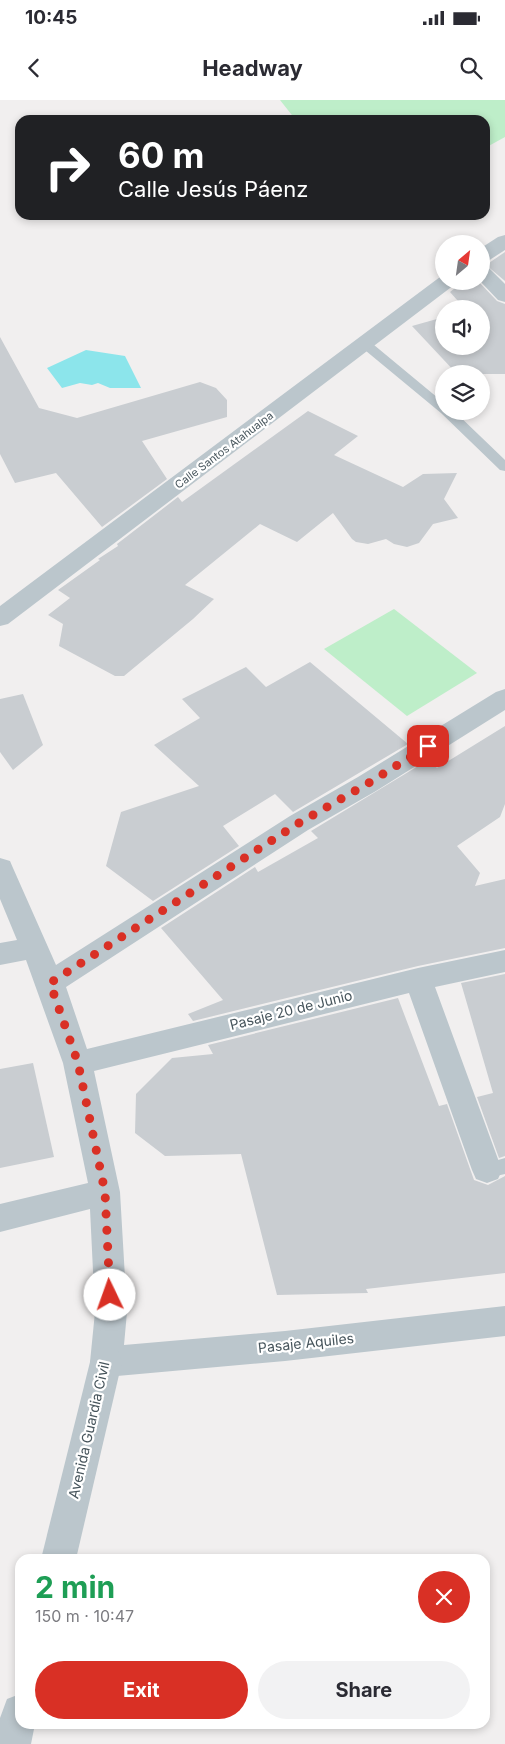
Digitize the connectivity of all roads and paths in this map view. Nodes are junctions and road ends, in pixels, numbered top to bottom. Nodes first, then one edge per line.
1 (505, 241) edge
2 (490, 251) edge
3 (490, 280) edge
4 (435, 290) edge
5 (505, 296) edge
6 (364, 343) junction
7 (435, 402) edge
8 (456, 420) edge
9 (505, 467) edge
10 (0, 618) edge
11 (505, 698) edge
12 (0, 868) edge
13 (34, 948) junction
14 (0, 954) edge
15 (505, 961) edge
16 (418, 979) junction
17 (50, 983) junction
18 (78, 1063) junction
19 (496, 1168) edge
20 (105, 1192) junction
21 (0, 1218) edge
22 (505, 1321) edge
23 (106, 1362) junction
24 (59, 1554) edge
25 (15, 1714) edge
26 (0, 1718) edge
27 (16, 1729) edge
28 (12, 1744) edge

1 - 2 street
3 - 5 street
4 - 6 street, Calle Santos Atahualpa
6 - 7 lane
6 - 10 street, Calle Santos Atahualpa
8 - 9 lane
11 - 17 street
12 - 13 street, Avenida Guardia Civil
13 - 14 street
13 - 17 street, Avenida Guardia Civil
15 - 16 street, Pasaje 20 de Junio
16 - 18 street, Pasaje 20 de Junio
16 - 19 street
17 - 18 street, Avenida Guardia Civil
18 - 20 street, Avenida Guardia Civil
20 - 21 street
20 - 23 street, Avenida Guardia Civil
22 - 23 street, Pasaje Aquiles
23 - 24 street, Avenida Guardia Civil
25 - 26 street
27 - 28 street

